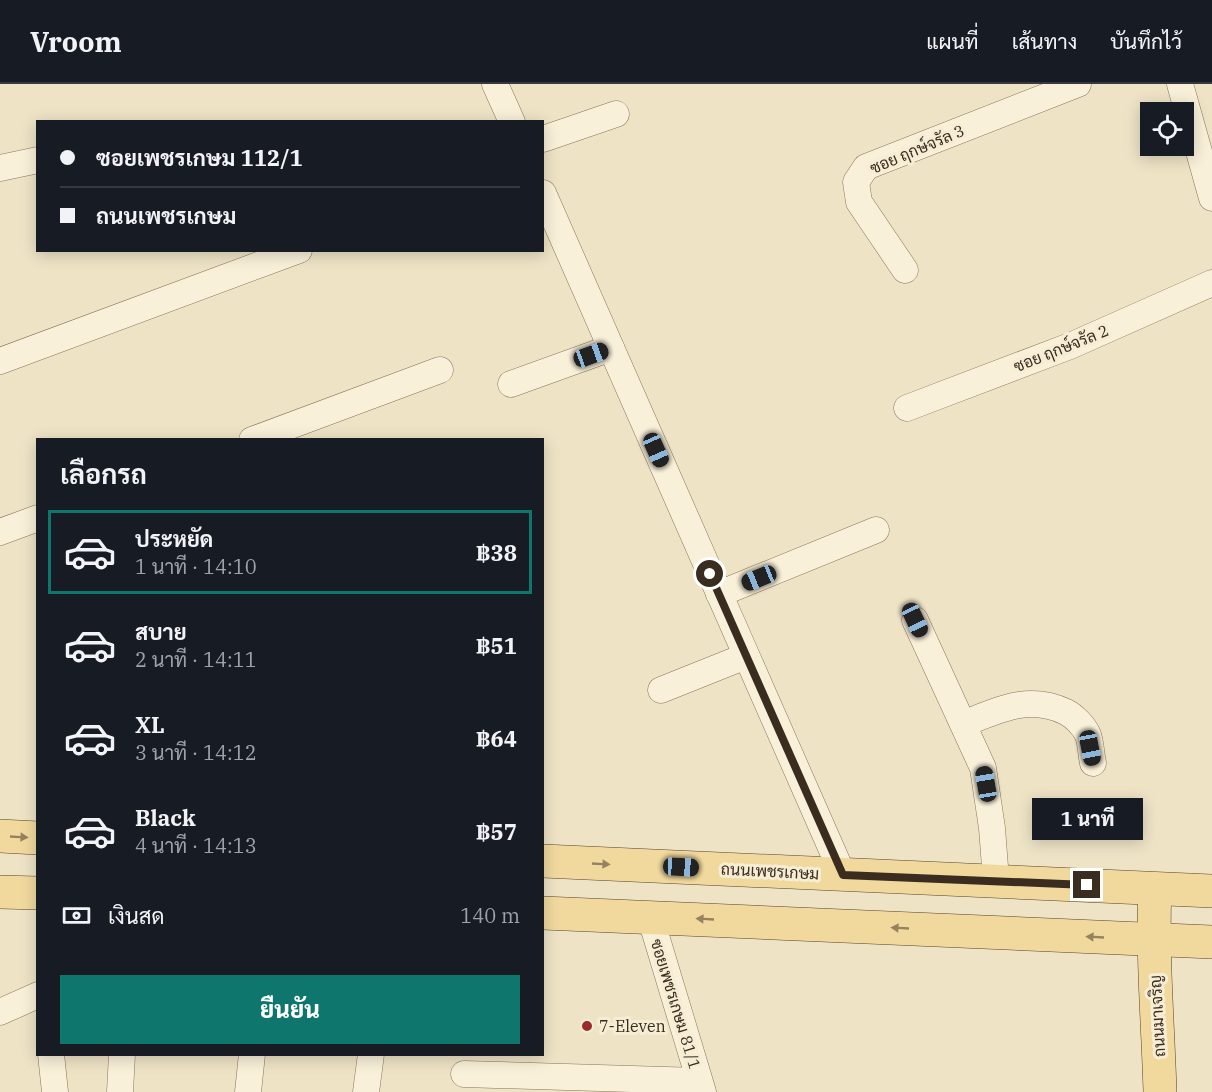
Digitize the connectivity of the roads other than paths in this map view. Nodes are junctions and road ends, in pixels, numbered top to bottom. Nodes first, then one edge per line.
1 (495, 84) edge
2 (1078, 84) edge
3 (1180, 84) edge
4 (616, 114) dead end
5 (511, 120) edge
6 (544, 139) edge
7 (36, 160) edge
8 (0, 168) edge
9 (544, 195) edge
10 (1212, 198) edge
11 (294, 252) edge
12 (905, 270) dead end
13 (1212, 283) edge
14 (611, 348) junction
15 (0, 361) edge
16 (440, 370) dead end
17 (511, 384) dead end
18 (907, 408) dead end
19 (257, 438) edge
20 (36, 519) edge
21 (876, 530) dead end
22 (0, 532) edge
23 (719, 594) junction
24 (915, 620) dead end
25 (746, 656) junction
26 (661, 690) dead end
27 (963, 724) junction
28 (1093, 763) dead end
29 (0, 836) edge
30 (36, 838) edge
31 (544, 861) edge
32 (843, 875) junction
33 (996, 880) junction
34 (1155, 889) junction
35 (1212, 891) edge
36 (0, 892) edge
37 (36, 893) edge
38 (544, 913) edge
39 (650, 916) junction
40 (1153, 939) junction
41 (1212, 942) edge
42 (36, 996) edge
43 (0, 1012) edge
44 (51, 1056) edge
45 (122, 1056) edge
46 (252, 1056) edge
47 (371, 1056) edge
48 (464, 1074) dead end
49 (701, 1087) edge
50 (54, 1092) edge
51 (120, 1092) edge
52 (248, 1092) edge
53 (366, 1092) edge
54 (1160, 1092) edge

1 - 5 street
2 - 12 street, ซอย ฤกษ์จรัล 3
3 - 10 street
4 - 6 street
7 - 8 street
9 - 14 street
11 - 15 street
13 - 18 street, ซอย ฤกษ์จรัล 2
14 - 17 street
14 - 23 street
16 - 19 street
20 - 22 street
21 - 23 street
23 - 25 street
24 - 27 street
25 - 26 street
25 - 32 street
27 - 28 street
27 - 33 street
29 -> 30 main road
31 -> 32 main road, ถนนเพชรเกษม
32 - 33 main road, ถนนเพชรเกษม
33 - 34 main road, ถนนเพชรเกษม
34 - 35 main road, ถนนเพชรเกษม
34 - 40 main road, ถนนมาเจริญ
36 - 37 main road
38 - 39 main road
40 -> 39 main road
39 - 49 street, ซอยเพชรเกษม 81/1
40 - 41 main road
40 - 54 main road, ถนนมาเจริญ
42 - 43 street
44 - 50 street
45 - 51 street
46 - 52 street
47 - 53 street
48 - 49 street

